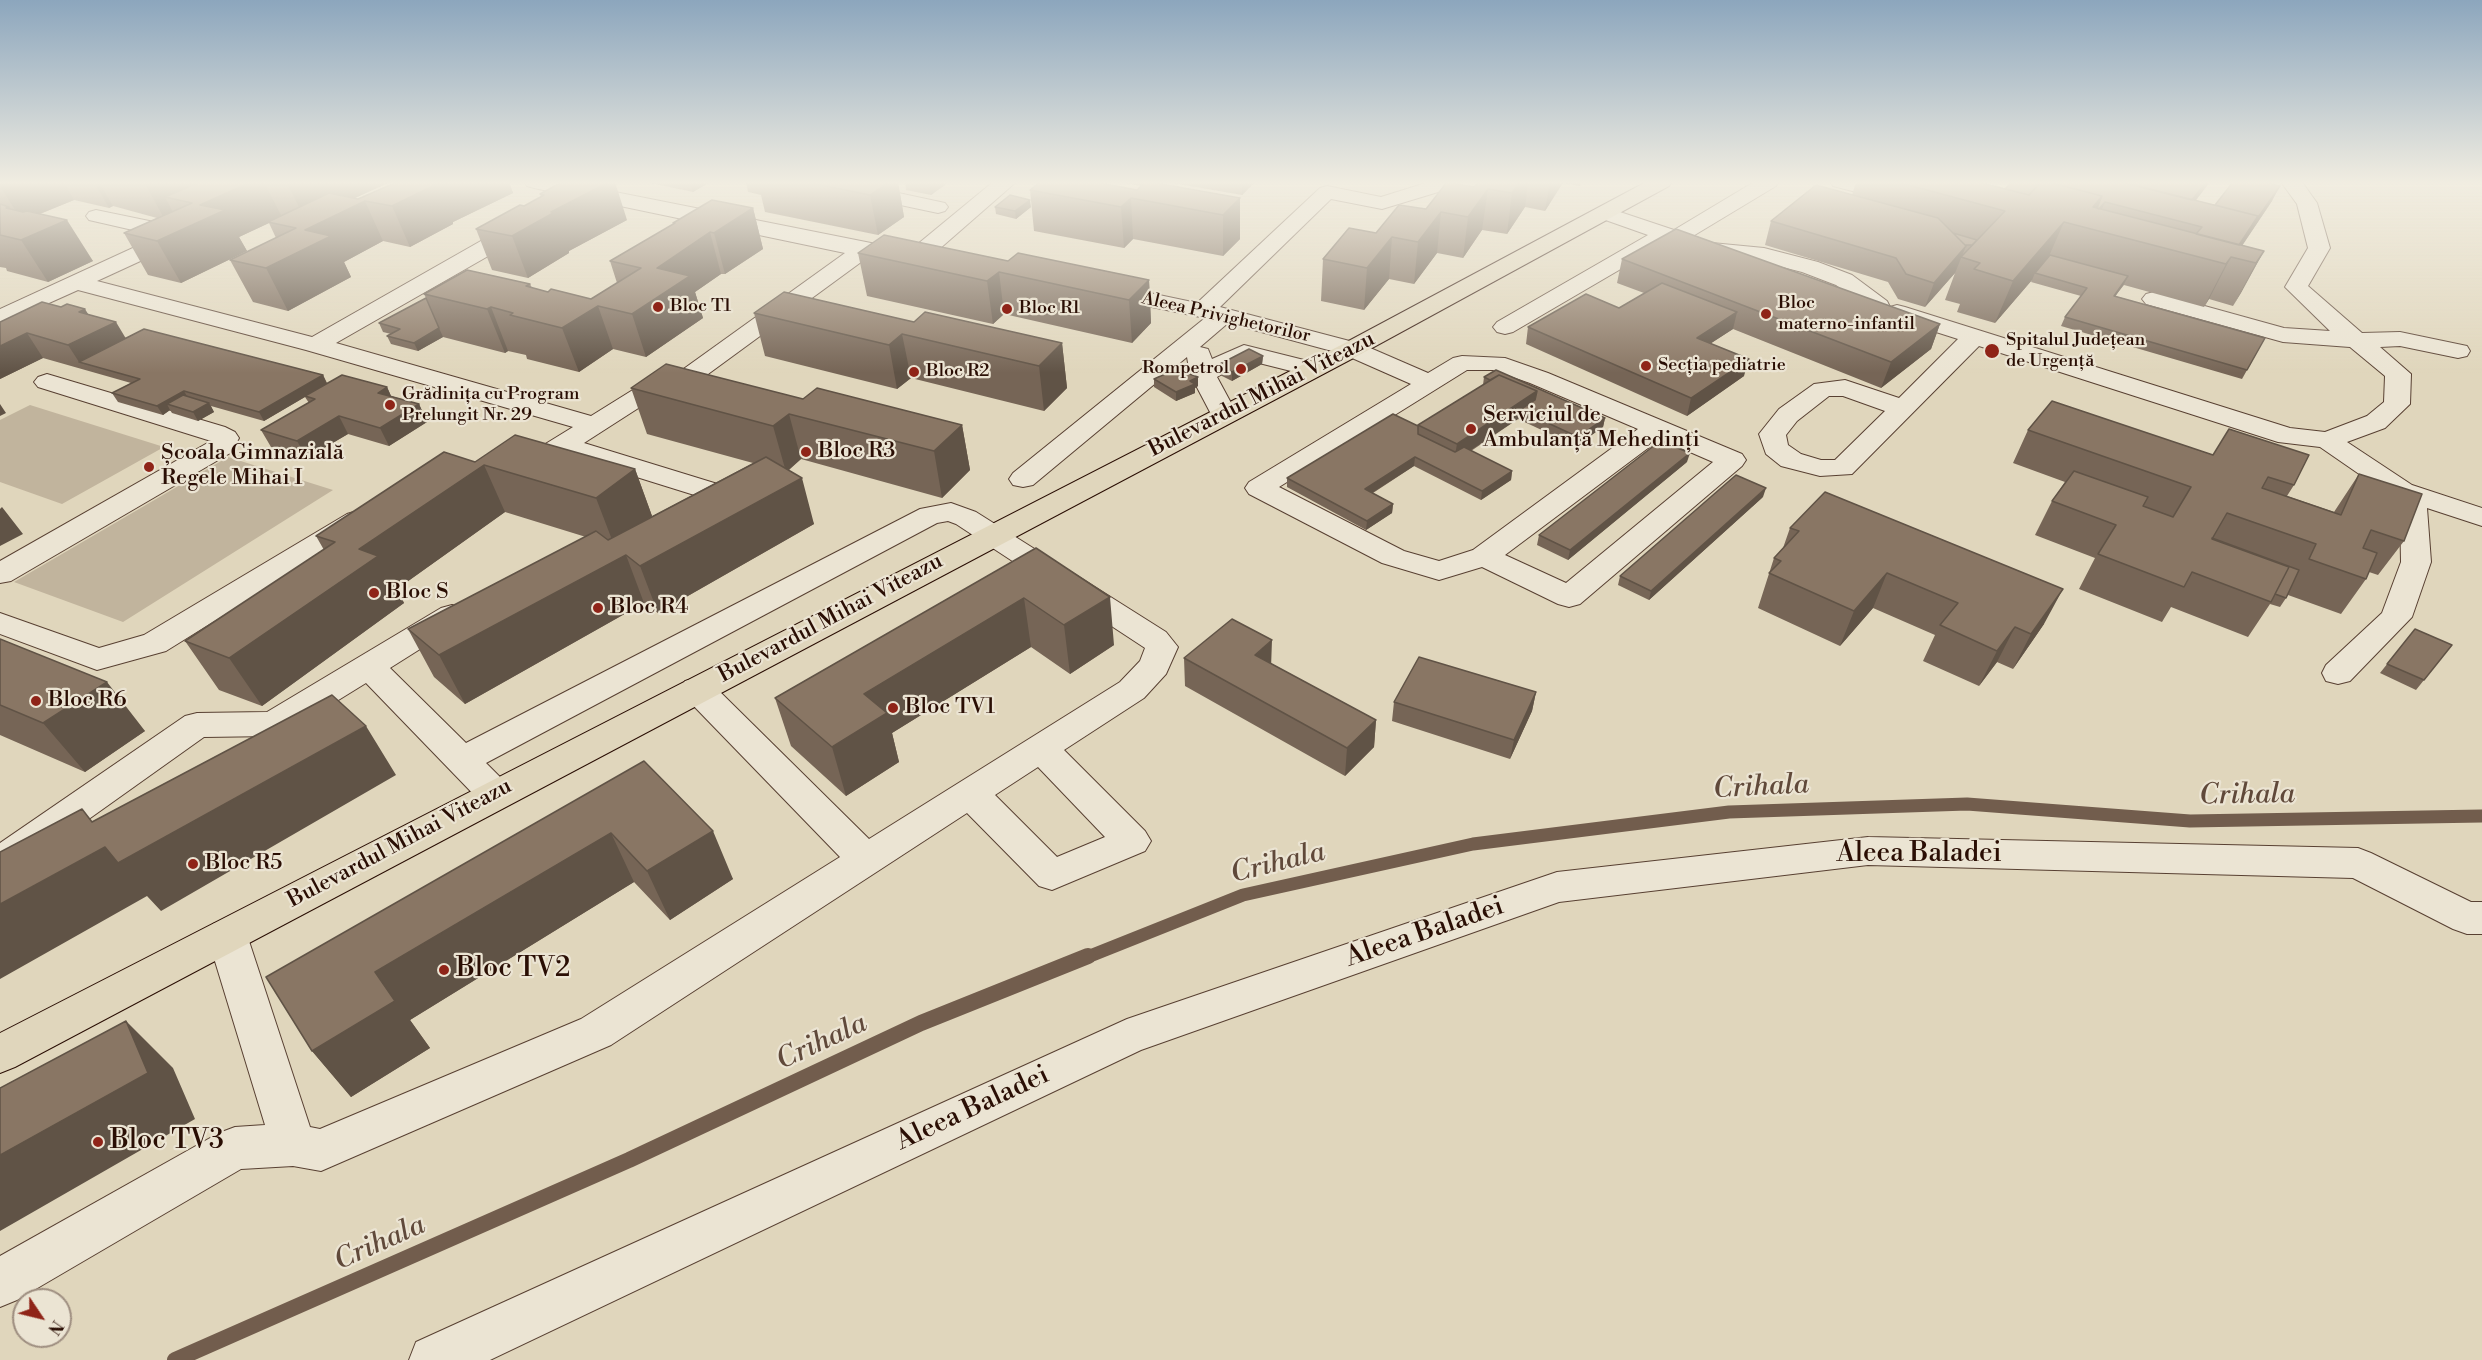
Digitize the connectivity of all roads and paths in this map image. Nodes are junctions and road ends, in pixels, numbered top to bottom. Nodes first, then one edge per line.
1 (155, 245) edge
2 (490, 245) edge
3 (841, 245) edge
4 (930, 245) edge
5 (1273, 245) edge
6 (1543, 245) edge
7 (1653, 245) edge
8 (1699, 245) edge
9 (2318, 245) edge
10 (863, 250) junction
11 (921, 253) junction
12 (943, 258) edge
13 (74, 282) junction
14 (1090, 287) edge
15 (2154, 299) dead end
16 (1214, 313) junction
17 (0, 318) edge
18 (1505, 327) dead end
19 (1196, 337) junction
20 (1973, 338) junction
21 (2357, 340) junction
22 (315, 345) junction
23 (1352, 348) junction
24 (2458, 351) dead end
25 (1311, 369) junction
26 (1203, 374) junction
27 (47, 382) dead end
28 (1430, 383) junction
29 (1903, 408) dead end
30 (1224, 414) junction
31 (594, 425) junction
32 (1657, 428) junction
33 (2327, 440) junction
34 (563, 445) junction
35 (490, 475) edge
36 (1023, 479) dead end
37 (2402, 491) junction
38 (379, 506) edge
39 (2482, 517) edge
40 (686, 520) edge
41 (993, 535) junction
42 (1484, 556) junction
43 (0, 574) edge
44 (478, 599) edge
45 (5, 630) edge
46 (369, 666) junction
47 (2338, 673) dead end
48 (697, 689) junction
49 (1041, 749) junction
50 (462, 760) junction
51 (970, 793) junction
52 (495, 794) junction
53 (866, 860) junction
54 (0, 863) edge
55 (2482, 918) edge
56 (227, 935) junction
57 (0, 1054) edge
58 (293, 1145) junction
59 (0, 1283) edge
60 (434, 1360) edge

1 - 13 street
2 - 22 street
3 - 10 street
4 - 11 street
5 - 16 street
6 - 23 main road, Bulevardul Mihai Viteazu
7 - 18 street
8 - 20 street
9 - 21 street
10 - 11 street
10 - 31 street
11 - 12 street
13 - 17 street
13 - 22 street
14 - 16 street, Aleea Privighetorilor
15 - 21 street
16 - 19 street
16 - 23 street, Aleea Privighetorilor
19 - 26 street
19 - 36 street
20 - 29 street
20 - 33 street
21 - 24 street
21 - 33 street
22 - 31 street
23 - 25 main road, Bulevardul Mihai Viteazu
23 - 28 street, Aleea Privighetorilor
25 - 26 street
25 - 30 main road, Bulevardul Mihai Viteazu
26 - 30 street
27 - 43 street
28 - 32 street
28 - 42 street
30 - 41 main road, Bulevardul Mihai Viteazu
31 - 34 street
32 - 42 street
32 - 42 street
33 - 37 street
34 - 35 street
34 - 40 street
37 - 39 street
37 - 47 street
38 - 45 street
41 - 48 main road, Bulevardul Mihai Viteazu
41 - 49 street
41 - 50 street
44 - 46 street
46 - 50 street
46 - 54 street
48 - 52 main road, Bulevardul Mihai Viteazu
48 - 53 street
49 - 51 street
49 - 51 street
50 - 52 street
51 - 53 street
52 - 56 main road, Bulevardul Mihai Viteazu
53 - 58 street
55 - 60 street, Aleea Baladei
56 - 57 main road, Bulevardul Mihai Viteazu
56 - 58 street
58 - 59 street

